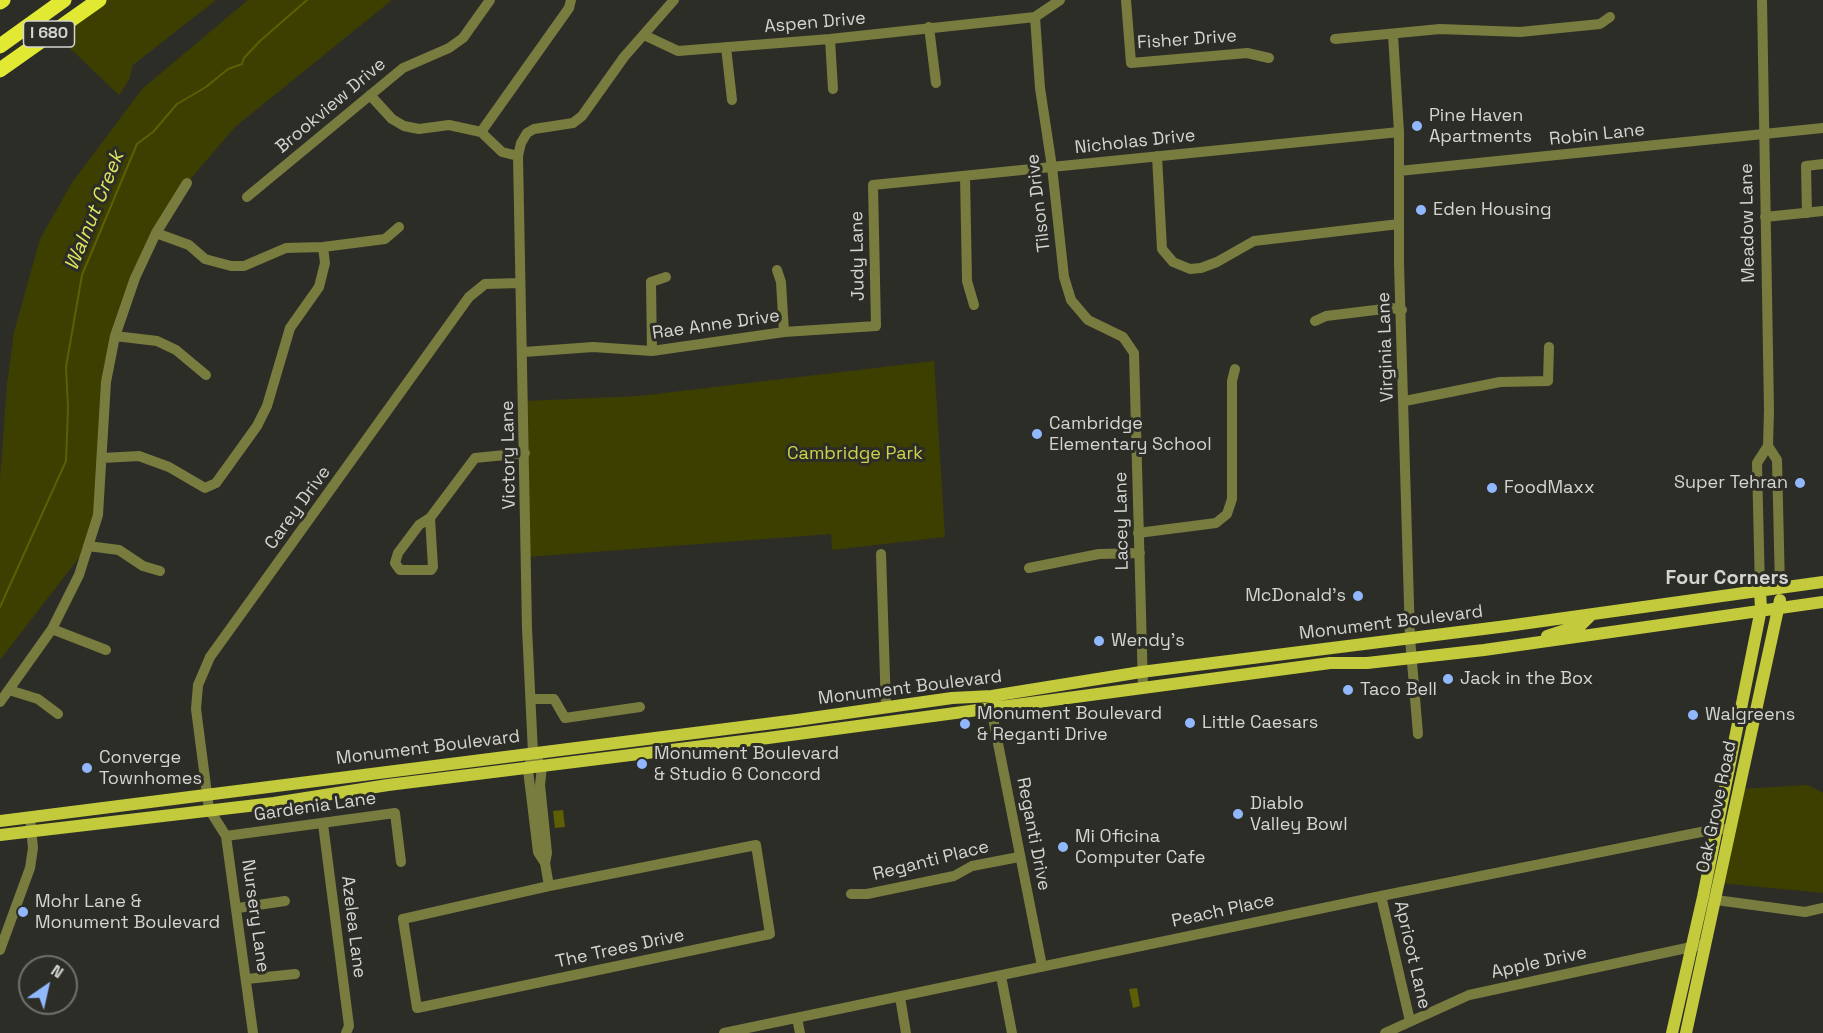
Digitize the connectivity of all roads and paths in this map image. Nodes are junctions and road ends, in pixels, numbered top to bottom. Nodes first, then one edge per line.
1 (47, 0) edge
2 (64, 0) edge
3 (99, 0) edge
4 (490, 0) edge
5 (571, 0) edge
6 (674, 0) edge
7 (1060, 0) edge
8 (1126, 0) edge
9 (1762, 0) edge
10 (1035, 17) junction
11 (1610, 17) dead end
12 (929, 27) junction
13 (0, 34) edge
14 (644, 35) junction
15 (1393, 35) junction
16 (830, 39) junction
17 (1335, 39) dead end
18 (0, 46) edge
19 (726, 47) junction
20 (1269, 58) dead end
21 (0, 70) edge
22 (936, 83) dead end
23 (833, 90) dead end
24 (370, 95) junction
25 (732, 100) dead end
26 (1823, 128) edge
27 (481, 132) junction
28 (1399, 132) junction
29 (1763, 135) junction
30 (518, 156) junction
31 (1157, 156) junction
32 (1823, 164) edge
33 (1052, 167) junction
34 (1399, 171) junction
35 (965, 176) junction
36 (187, 183) dead end
37 (873, 185) joint
38 (247, 197) dead end
39 (1823, 211) edge
40 (1807, 213) junction
41 (1764, 217) junction
42 (1398, 224) junction
43 (399, 227) dead end
44 (156, 233) junction
45 (323, 247) junction
46 (777, 270) dead end
47 (666, 277) dead end
48 (520, 283) junction
49 (974, 305) dead end
50 (1402, 310) junction
51 (1315, 321) dead end
52 (876, 326) joint
53 (784, 332) junction
54 (115, 336) junction
55 (1549, 348) dead end
56 (651, 351) junction
57 (524, 352) junction
58 (1134, 353) joint
59 (1235, 369) dead end
60 (206, 375) dead end
61 (1405, 401) junction
62 (1768, 446) junction
63 (525, 453) junction
64 (102, 458) junction
65 (430, 518) junction
66 (1138, 534) junction
67 (88, 546) junction
68 (1140, 553) junction
69 (881, 554) dead end
70 (1029, 568) dead end
71 (160, 571) dead end
72 (1823, 582) edge
73 (1780, 588) junction
74 (1760, 590) junction
75 (1823, 602) edge
76 (1779, 607) junction
77 (1761, 609) junction
78 (1591, 615) junction
79 (1508, 626) junction
80 (52, 629) junction
81 (1410, 638) junction
82 (1532, 643) junction
83 (106, 650) dead end
84 (1484, 650) junction
85 (1411, 657) junction
86 (1141, 672) junction
87 (1143, 688) junction
88 (9, 690) junction
89 (531, 699) junction
90 (0, 702) edge
91 (640, 707) dead end
92 (886, 708) junction
93 (991, 708) junction
94 (58, 714) dead end
95 (1418, 734) dead end
96 (533, 753) junction
97 (542, 767) junction
98 (528, 770) junction
99 (207, 795) junction
100 (209, 809) junction
101 (30, 818) junction
102 (0, 821) edge
103 (323, 824) junction
104 (1716, 829) junction
105 (1730, 830) junction
106 (32, 833) junction
107 (0, 835) edge
108 (226, 836) junction
109 (1019, 857) junction
110 (401, 862) dead end
111 (545, 863) junction
112 (549, 886) junction
113 (851, 894) dead end
114 (1381, 896) junction
115 (1716, 900) junction
116 (285, 901) dead end
117 (238, 908) junction
118 (1823, 908) edge
119 (1706, 944) junction
120 (1690, 948) junction
121 (0, 950) edge
122 (1042, 966) junction
123 (295, 974) dead end
124 (1001, 976) junction
125 (247, 979) junction
126 (900, 997) junction
127 (797, 1018) junction
128 (1410, 1021) junction
129 (253, 1033) edge
130 (346, 1033) edge
131 (724, 1033) edge
132 (800, 1033) edge
133 (906, 1033) edge
134 (1012, 1033) edge
135 (1385, 1033) edge
136 (1672, 1033) edge
137 (1686, 1033) edge

1 - 13 highway, I 680
2 - 18 highway, I 680
3 - 21 highway, I 680
4 - 24 street, Brookview Drive
5 - 27 street
6 - 14 street
7 - 10 street, Aspen Drive
8 - 20 street, Fisher Drive
9 - 29 street, Meadow Lane
10 - 12 street, Aspen Drive
10 - 33 street, Tilson Drive
11 - 15 street
12 - 16 street, Aspen Drive
12 - 22 street
14 - 19 street, Aspen Drive
14 - 30 street
15 - 17 street
15 - 28 street, Virginia Lane
16 - 19 street, Aspen Drive
16 - 23 street
19 - 25 street
24 - 27 street
24 - 38 street, Brookview Drive
26 - 29 street, Robin Lane
27 - 30 street
28 - 31 street, Nicholas Drive
28 - 34 street, Virginia Lane
29 - 34 street, Robin Lane
29 - 41 street, Meadow Lane
30 - 48 street, Victory Lane
31 - 33 street, Nicholas Drive
31 - 42 street
32 - 40 street
33 - 35 street, Nicholas Drive
33 - 58 street, Tilson Drive
34 - 42 street, Virginia Lane
35 - 37 street, Nicholas Drive
35 - 49 street
36 - 44 street
37 - 52 street, Judy Lane
39 - 40 street
40 - 41 street
41 - 62 street, Meadow Lane
42 - 50 street, Virginia Lane
43 - 45 street
44 - 45 street
44 - 54 street
45 - 64 street
46 - 53 street
47 - 56 street
48 - 57 street, Victory Lane
48 - 99 street, Carey Drive
50 - 51 street
50 - 61 street, Virginia Lane
52 - 53 street, Rae Anne Drive
53 - 56 street, Rae Anne Drive
54 - 60 street
54 - 64 street
55 - 61 street
56 - 57 street, Rae Anne Drive
57 - 63 street, Victory Lane
58 - 66 street, Lacey Lane
59 - 66 street
61 - 81 street, Virginia Lane
62 - 73 street, Meadow Lane
62 - 74 street, Meadow Lane
63 - 65 street
63 - 89 street, Victory Lane
64 - 67 street
65 - 65 street
66 - 68 street, Lacey Lane
67 - 71 street
67 - 80 street
68 - 70 street
68 - 86 street, Lacey Lane
69 - 92 street
72 - 73 main road, Monument Boulevard
73 - 74 main road, Monument Boulevard
73 - 76 main road, Oak Grove Road
74 - 77 main road, Oak Grove Road
74 - 78 main road, Monument Boulevard
75 - 76 main road, Monument Boulevard
76 - 77 main road, Monument Boulevard
76 - 105 main road, Oak Grove Road
77 - 82 main road, Monument Boulevard
77 - 104 main road, Oak Grove Road
78 - 79 main road, Monument Boulevard
78 - 82 main road
79 - 81 main road, Monument Boulevard
79 - 84 main road
80 - 83 street
80 - 88 street
81 - 85 street, Virginia Lane
81 - 86 main road, Monument Boulevard
82 - 84 main road, Monument Boulevard
84 - 85 main road, Monument Boulevard
85 - 87 main road, Monument Boulevard
85 - 95 street, Virginia Lane
86 - 87 street, Lacey Lane
86 - 92 main road, Monument Boulevard
87 - 93 main road, Monument Boulevard
88 - 90 street
88 - 94 street
89 - 91 street
89 - 96 street, Victory Lane
92 - 96 main road, Monument Boulevard
93 - 97 main road, Monument Boulevard
93 - 109 street, Reganti Drive
96 - 97 street
96 - 98 street
96 - 99 main road, Monument Boulevard
97 - 98 main road, Monument Boulevard
97 - 111 street
98 - 100 main road, Monument Boulevard
98 - 111 street
99 - 100 street, Carey Drive
99 - 101 main road, Monument Boulevard
100 - 106 main road, Monument Boulevard
100 - 108 street, Nursery Lane
101 - 102 main road, Monument Boulevard
101 - 106 street
103 - 108 street, Gardenia Lane
103 - 110 street, Gardenia Lane
103 - 130 street, Azelea Lane
104 - 105 street, Peach Place
104 - 114 street, Peach Place
104 - 120 main road, Oak Grove Road
105 - 115 main road, Oak Grove Road
106 - 107 main road, Monument Boulevard
106 - 121 street
108 - 117 street, Nursery Lane
109 - 113 street, Reganti Place
109 - 122 street, Reganti Drive
111 - 112 street
112 - 112 street, The Trees Drive
114 - 122 street, Peach Place
114 - 128 street, Apricot Lane
115 - 118 street
115 - 119 main road, Oak Grove Road
116 - 117 street
117 - 125 street, Nursery Lane
119 - 120 street, Apple Drive
119 - 137 main road, Oak Grove Road
120 - 128 street, Apple Drive
120 - 136 main road, Oak Grove Road
122 - 124 street, Peach Place
123 - 125 street
124 - 126 street, Peach Place
124 - 134 street
125 - 129 street, Nursery Lane
126 - 127 street, Peach Place
126 - 133 street
127 - 131 street, Peach Place
127 - 132 street
128 - 135 street, Apple Drive

